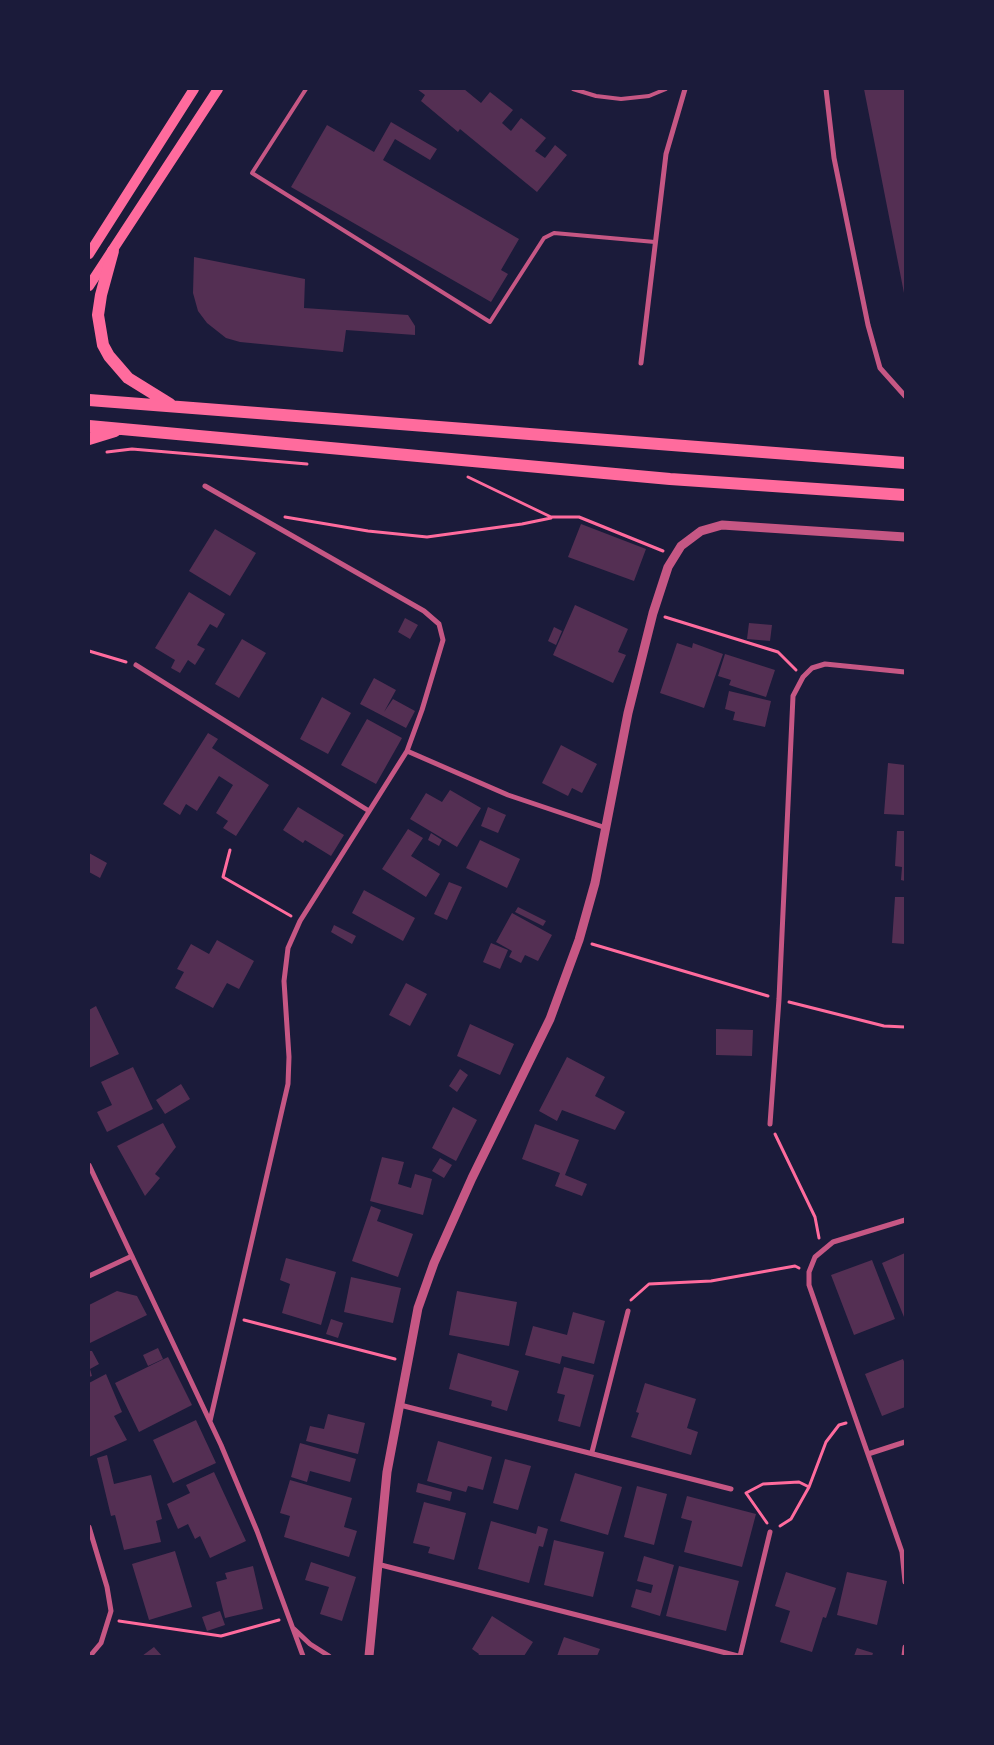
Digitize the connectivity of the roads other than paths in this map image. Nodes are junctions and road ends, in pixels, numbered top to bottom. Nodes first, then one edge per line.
1 (194, 89) edge
2 (218, 89) edge
3 (306, 89) edge
4 (573, 89) edge
5 (666, 89) edge
6 (685, 89) edge
7 (826, 89) edge
8 (655, 242) junction
9 (113, 251) junction
10 (89, 254) edge
11 (89, 286) edge
12 (641, 363) dead end
13 (905, 396) edge
14 (89, 400) edge
15 (173, 406) junction
16 (89, 426) edge
17 (122, 429) junction
18 (89, 439) edge
19 (905, 463) edge
20 (205, 486) dead end
21 (905, 495) edge
22 (905, 537) edge
23 (136, 665) road end
24 (905, 672) edge
25 (407, 751) junction
26 (369, 811) junction
27 (606, 828) junction
28 (770, 1124) road end
29 (89, 1166) edge
30 (905, 1220) edge
31 (132, 1256) junction
32 (89, 1276) edge
33 (628, 1310) road end
34 (400, 1405) junction
35 (210, 1421) junction
36 (905, 1442) edge
37 (592, 1452) junction
38 (868, 1454) junction
39 (731, 1488) road end
40 (89, 1527) edge
41 (770, 1532) road end
42 (377, 1564) junction
43 (905, 1582) edge
44 (294, 1629) junction
45 (905, 1647) edge
46 (90, 1656) edge
47 (302, 1656) edge
48 (329, 1656) edge
49 (369, 1656) edge
50 (739, 1656) edge
51 (904, 1656) edge

1 - 10 main road
2 - 9 main road
3 - 8 lane
4 - 5 lane
6 - 8 street
7 - 13 street
8 - 12 street
9 - 11 main road
9 - 15 main road
14 - 15 main road
15 - 19 main road
16 - 17 main road
17 - 18 main road
17 - 21 main road
20 - 25 street
22 - 27 street
23 - 26 street
24 - 28 street
25 - 26 street
25 - 27 street
26 - 35 street
27 - 34 street
29 - 31 street
30 - 38 street
31 - 32 street
31 - 35 street
33 - 37 street
34 - 37 street
34 - 42 street
35 - 44 street
36 - 38 street
37 - 39 street
38 - 43 street
40 - 46 street
41 - 50 street
42 - 49 street
42 - 50 street
44 - 47 street
44 - 48 street
45 - 51 street

